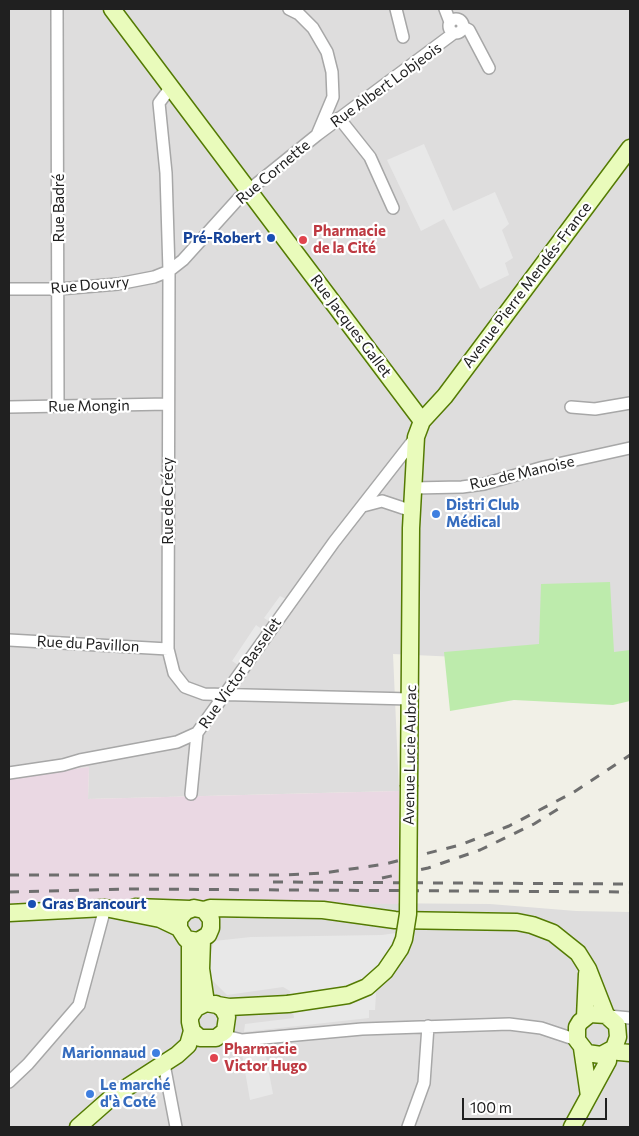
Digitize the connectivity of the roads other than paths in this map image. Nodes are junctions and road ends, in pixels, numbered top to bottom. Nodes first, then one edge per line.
1 (58, 9) edge
2 (288, 9) edge
3 (396, 9) edge
4 (445, 9) edge
5 (115, 10) edge
6 (459, 30) junction
7 (403, 36) dead end
8 (489, 68) dead end
9 (171, 88) junction
10 (333, 97) junction
11 (344, 115) junction
12 (317, 135) junction
13 (630, 148) edge
14 (248, 190) junction
15 (393, 208) dead end
16 (169, 271) junction
17 (9, 289) edge
18 (59, 289) junction
19 (630, 403) edge
20 (168, 404) junction
21 (58, 406) junction
22 (571, 407) dead end
23 (9, 408) edge
24 (422, 421) junction
25 (416, 437) junction
26 (630, 448) edge
27 (413, 488) junction
28 (362, 506) junction
29 (412, 512) junction
30 (9, 640) edge
31 (168, 650) junction
32 (222, 696) junction
33 (411, 698) junction
34 (197, 733) junction
35 (9, 773) edge
36 (191, 794) dead end
37 (107, 909) junction
38 (197, 909) junction
39 (247, 910) junction
40 (9, 913) edge
41 (212, 925) junction
42 (190, 936) junction
43 (588, 970) junction
44 (211, 1003) junction
45 (283, 1005) junction
46 (607, 1016) junction
47 (585, 1017) junction
48 (630, 1018) edge
49 (428, 1026) junction
50 (204, 1032) junction
51 (624, 1033) edge
52 (579, 1044) junction
53 (609, 1052) junction
54 (630, 1053) edge
55 (164, 1064) junction
56 (9, 1082) edge
57 (589, 1096) junction
58 (78, 1127) edge
59 (176, 1127) edge
60 (408, 1127) edge
61 (572, 1127) edge

1 - 18 street, Rue Badré
2 - 10 street, Rue Cornette
3 - 7 street
4 - 6 street
5 - 9 main road, Rue Jacques Gallet
6 - 8 street
6 - 11 street, Rue Albert Lobjeois
9 - 14 main road, Rue Jacques Gallet
9 - 16 street, Rue de Crécy
10 - 11 street
10 - 12 street, Rue Cornette
11 - 12 street, Rue Albert Lobjeois
11 - 15 street
12 - 14 street, Rue Cornette
13 - 24 main road, Avenue Pierre Mendés-France
14 - 16 street, Rue Cornette
14 - 24 main road, Rue Jacques Gallet
16 - 18 street, Rue Douvry
16 - 20 street, Rue de Crécy
17 - 18 street, Rue Douvry
18 - 21 street, Rue Badré
19 - 22 street
20 - 21 street, Rue Mongin
20 - 31 street, Rue de Crécy
21 - 23 street, Rue Mongin
24 - 25 main road, Avenue Lucie Aubrac
25 - 27 main road, Avenue Lucie Aubrac
25 - 28 street, Rue Victor Basselet
26 - 27 street, Rue de Manoise
27 - 29 main road, Avenue Lucie Aubrac
28 - 29 street
28 - 32 street, Rue Victor Basselet
29 - 33 main road, Avenue Lucie Aubrac
30 - 31 street, Rue du Pavillon
31 - 32 street, Rue de Crécy
32 - 33 street, Rue de Crécy
32 - 34 street, Rue Victor Basselet
33 - 45 main road, Avenue Lucie Aubrac, bridge
34 - 35 street, Rue Victor Basselet
34 - 36 street
37 - 38 main road
37 - 40 main road
37 - 42 main road
37 - 56 street
38 - 39 main road
38 - 41 main road
38 - 42 main road
39 - 41 main road
39 - 43 main road
41 - 42 main road
42 - 44 main road
42 - 50 main road
43 - 46 main road
43 - 47 main road
44 - 45 main road, Avenue Lucie Aubrac
44 - 50 main road
44 - 50 main road
45 - 50 main road, Avenue Lucie Aubrac
46 - 47 main road
46 - 48 street
46 - 51 main road
47 - 52 main road
49 - 50 street
49 - 52 street
49 - 60 street
50 - 55 main road
51 - 53 main road
52 - 53 main road
52 - 57 main road
53 - 54 main road
53 - 57 main road
55 - 58 main road
55 - 59 street
57 - 61 main road

